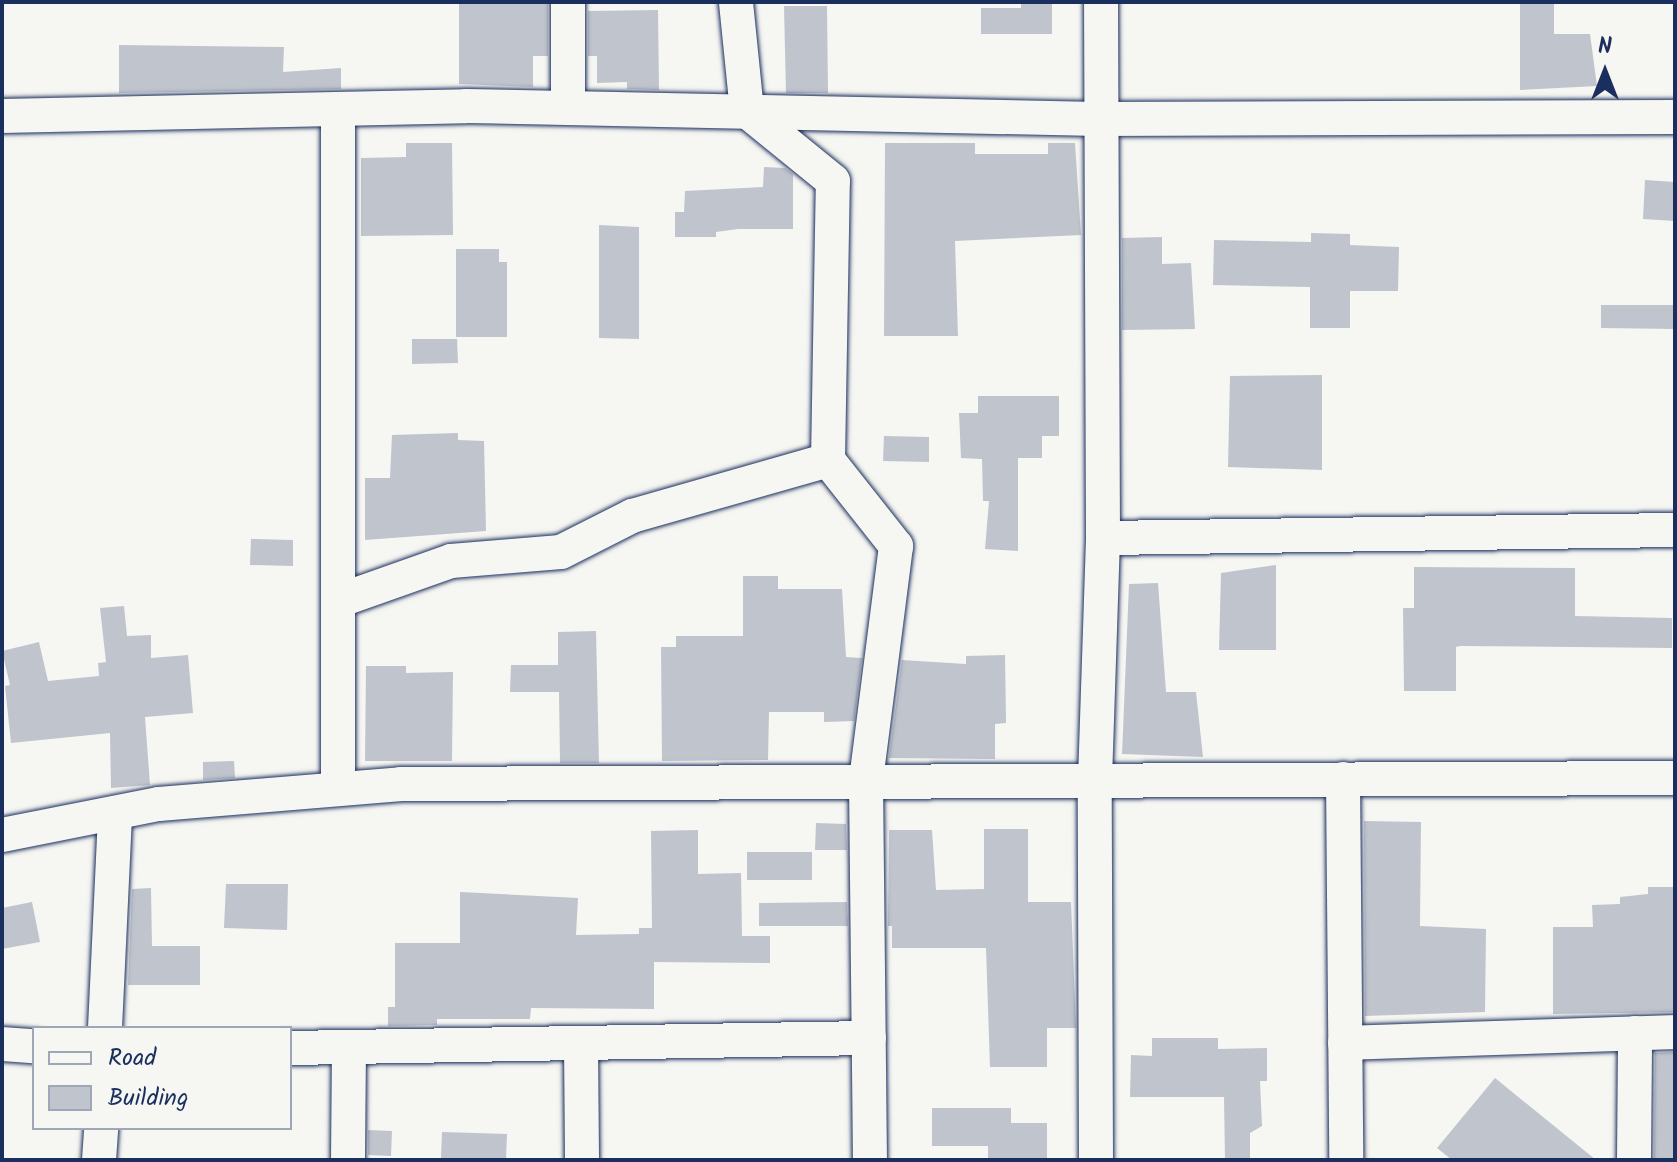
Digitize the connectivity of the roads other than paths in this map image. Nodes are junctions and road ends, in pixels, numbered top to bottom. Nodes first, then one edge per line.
1 (568, 2) edge
2 (736, 2) edge
3 (1101, 2) edge
4 (568, 107) junction
5 (338, 109) junction
6 (747, 111) junction
7 (2, 116) edge
8 (1675, 117) edge
9 (1098, 119) junction
10 (828, 460) junction
11 (1675, 530) edge
12 (1103, 538) junction
13 (338, 601) junction
14 (1675, 778) edge
15 (1343, 779) junction
16 (1095, 780) junction
17 (866, 781) junction
18 (338, 789) junction
19 (115, 813) junction
20 (2, 835) edge
21 (105, 1026) edge
22 (1675, 1032) edge
23 (1635, 1033) junction
24 (869, 1038) junction
25 (581, 1043) junction
26 (1345, 1043) junction
27 (2, 1044) edge
28 (32, 1046) edge
29 (349, 1047) junction
30 (292, 1048) edge
31 (101, 1130) edge
32 (99, 1160) edge
33 (348, 1160) edge
34 (582, 1160) edge
35 (870, 1160) edge
36 (1096, 1160) edge
37 (1346, 1160) edge
38 (1634, 1160) edge

1 - 4 street
2 - 6 street
3 - 9 street
4 - 5 street
4 - 6 street
5 - 7 street
5 - 13 street
6 - 9 street
6 - 10 street
8 - 9 street
9 - 12 street
10 - 13 street
10 - 17 street
11 - 12 street
12 - 16 street
13 - 18 street
14 - 15 street
15 - 16 street
15 - 26 street
16 - 17 street
16 - 36 street
17 - 18 street
17 - 24 street
18 - 19 street
19 - 20 street
19 - 21 street
22 - 23 street
23 - 26 street
23 - 38 street
24 - 25 street
24 - 35 street
25 - 29 street
25 - 34 street
26 - 37 street
27 - 28 street
29 - 30 street
29 - 33 street
31 - 32 street

